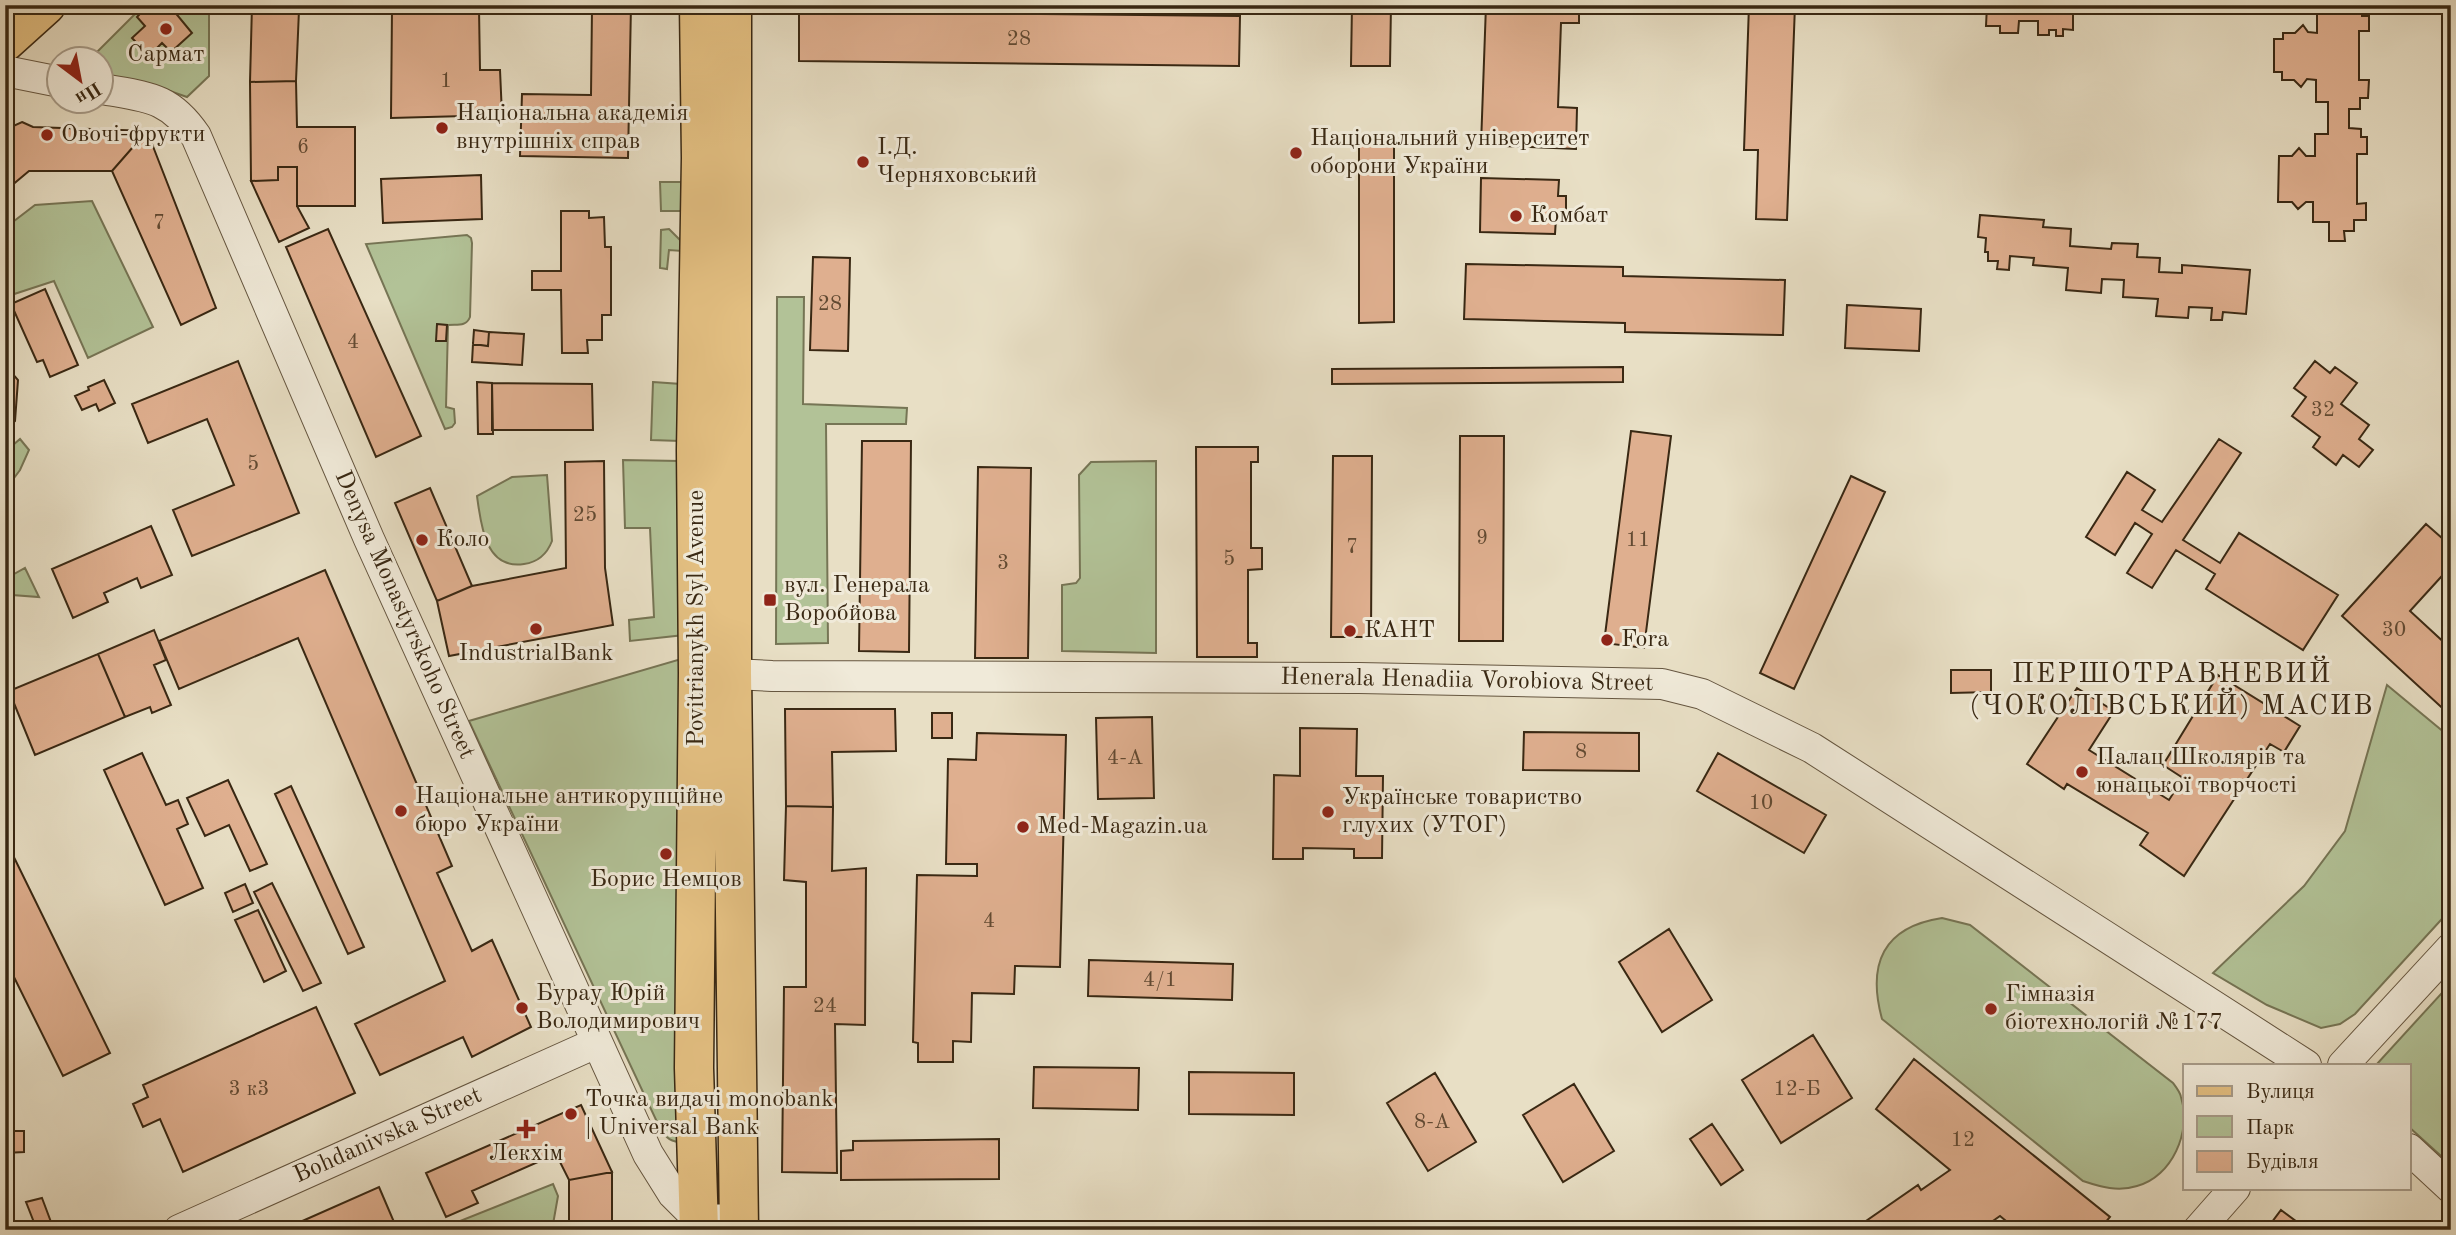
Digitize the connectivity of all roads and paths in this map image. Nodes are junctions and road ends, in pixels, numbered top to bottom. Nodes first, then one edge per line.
1 (46, 5) edge
2 (699, 5) edge
3 (732, 5) edge
4 (5, 41) edge
5 (5, 71) edge
6 (46, 79) edge
7 (116, 92) edge
8 (715, 673) junction
9 (2451, 948) edge
10 (596, 1043) junction
11 (2304, 1064) edge
12 (2344, 1064) edge
13 (2410, 1150) edge
14 (2451, 1188) edge
15 (2233, 1190) edge
16 (740, 1224) edge
17 (699, 1225) edge
18 (179, 1230) edge
19 (2198, 1230) edge

1 - 4 main road
2 - 8 main road, Povitrianykh Syl Avenue
3 - 8 main road, Povitrianykh Syl Avenue
5 - 6 street
7 - 10 street, Denysa Monastyrskoho Street
8 - 11 street, Henerala Henadiia Vorobiova Street
8 - 16 main road, Povitrianykh Syl Avenue
8 - 17 main road, Povitrianykh Syl Avenue
9 - 12 street
10 - 17 street, Denysa Monastyrskoho Street
10 - 18 street, Bohdanivska Street
13 - 14 street
15 - 19 street
16 - 17 street

